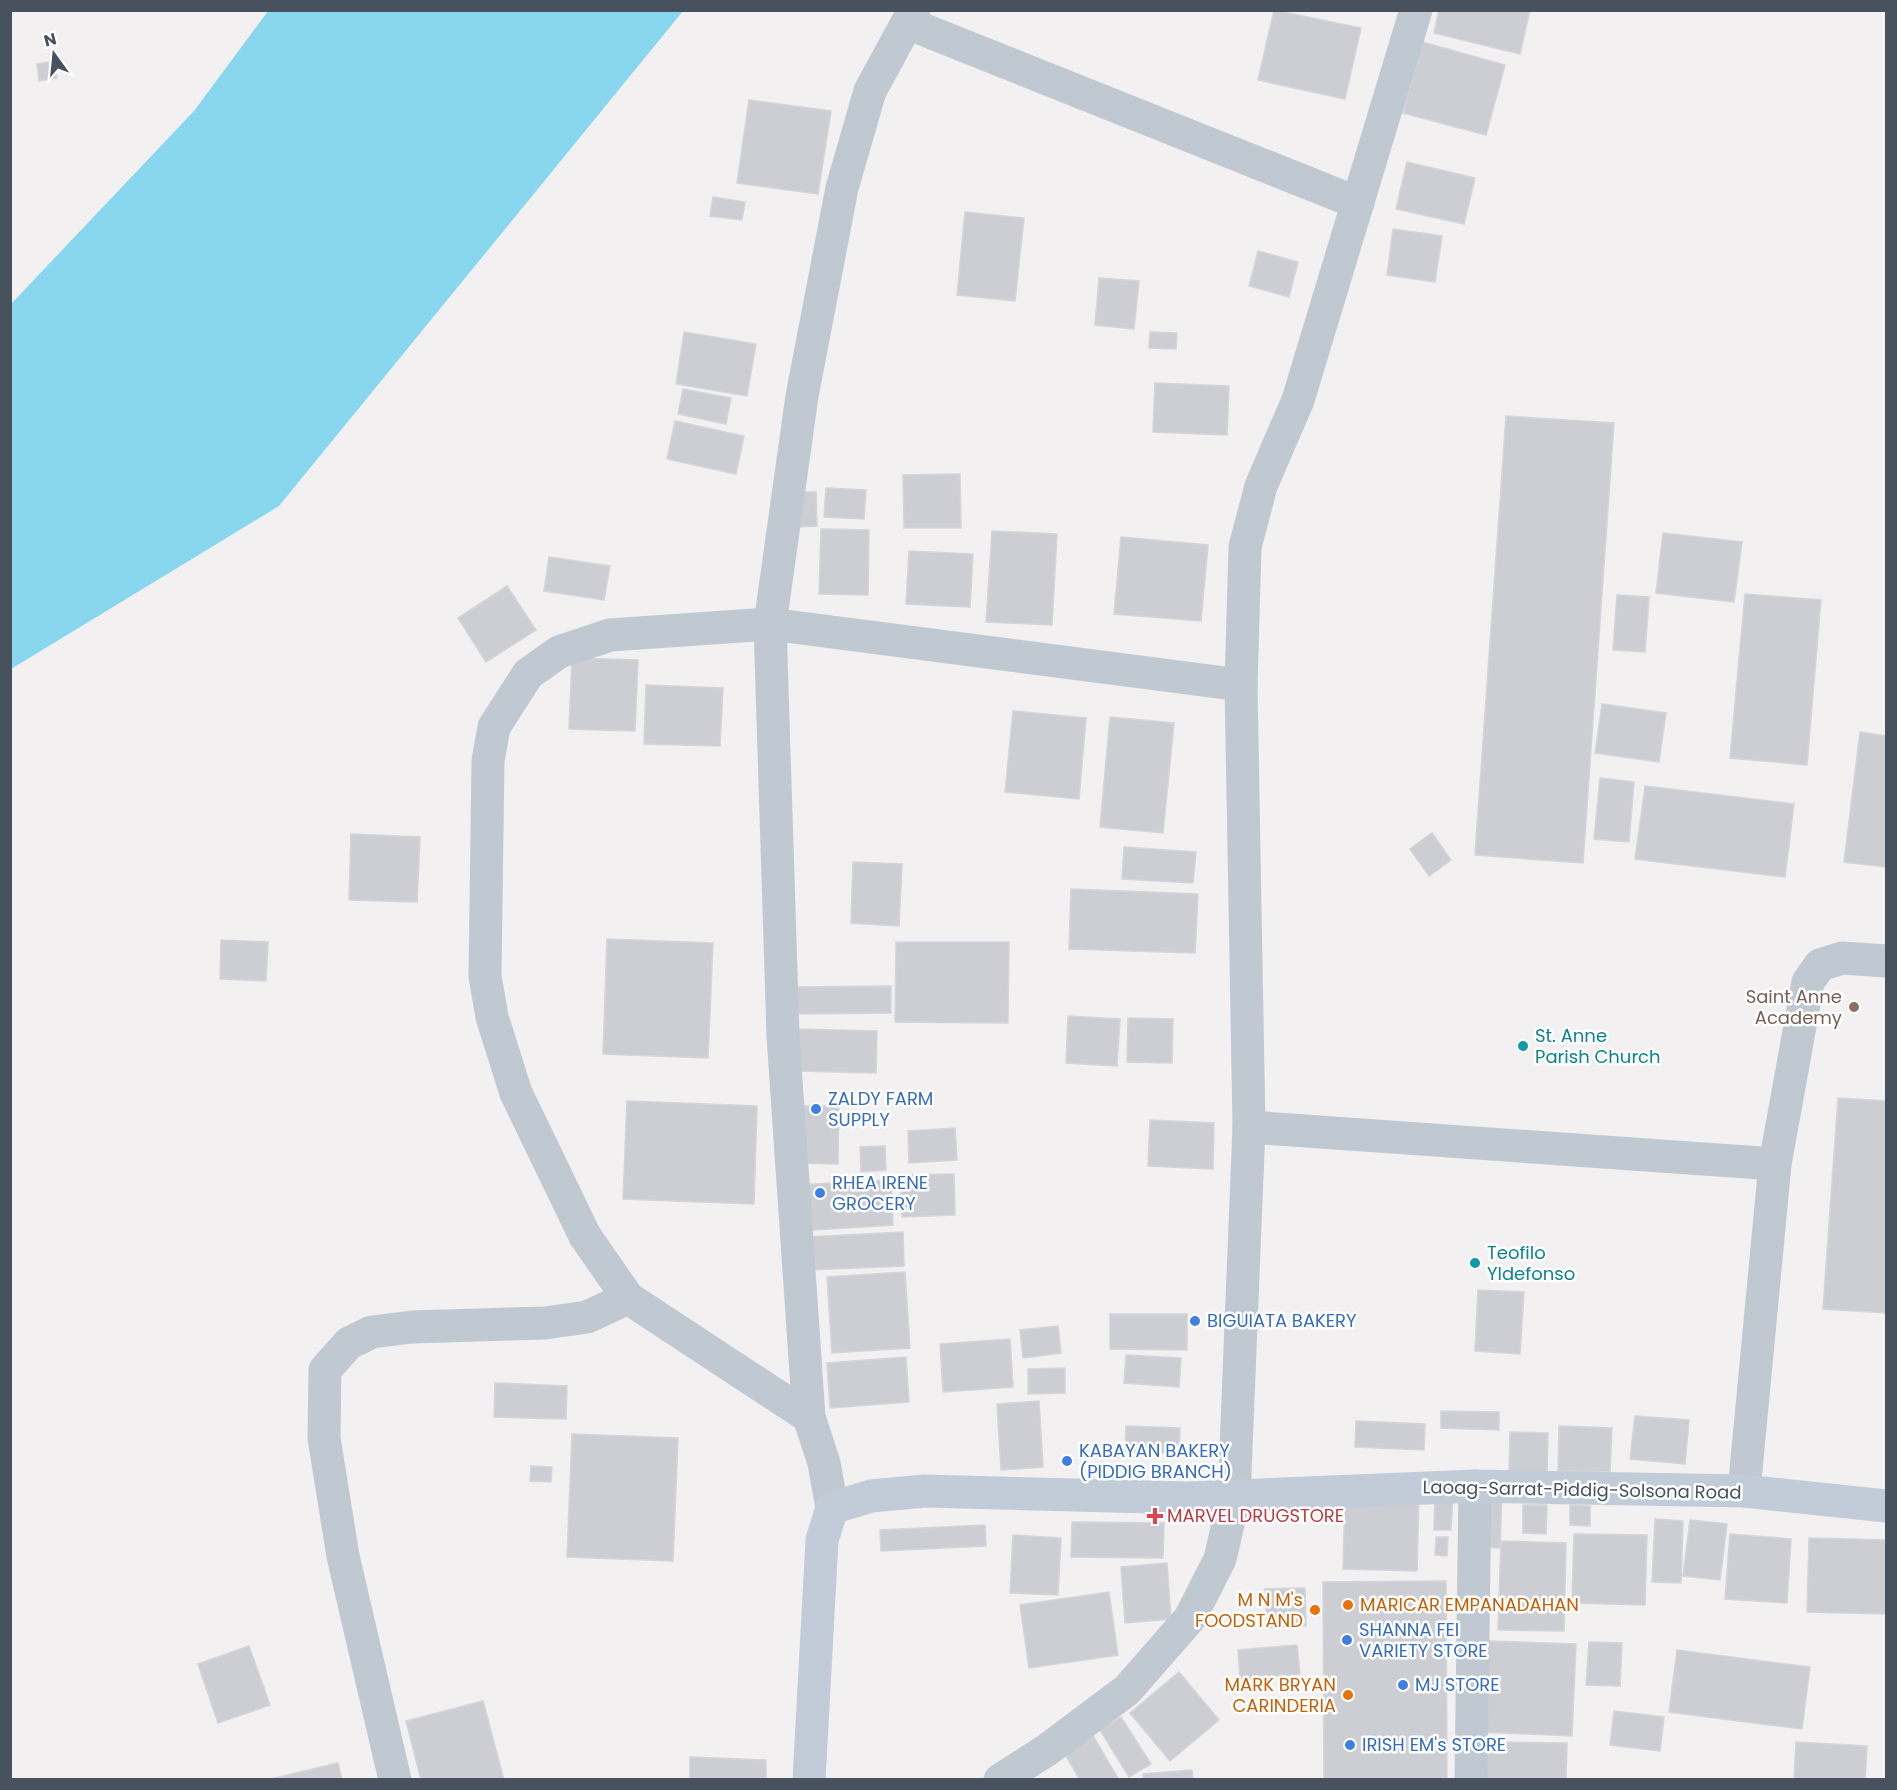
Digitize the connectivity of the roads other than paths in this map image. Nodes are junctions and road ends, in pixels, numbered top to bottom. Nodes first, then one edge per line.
1 (1416, 10) edge
2 (911, 17) edge
3 (1358, 203) junction
4 (770, 624) junction
5 (1241, 685) junction
6 (1887, 961) edge
7 (1249, 1127) junction
8 (1775, 1164) junction
9 (628, 1298) junction
10 (809, 1417) junction
11 (1475, 1486) junction
12 (1743, 1491) junction
13 (1234, 1498) junction
14 (1887, 1506) edge
15 (832, 1508) junction
16 (395, 1779) edge
17 (809, 1779) edge
18 (1000, 1779) edge
19 (1471, 1779) edge

1 - 3 street
2 - 3 street
2 - 4 street
3 - 5 street
4 - 5 street
4 - 9 street
4 - 10 street
5 - 7 street
6 - 8 street
7 - 8 street
7 - 13 street
8 - 12 street
9 - 10 street
9 - 16 street
10 - 15 street
11 - 12 main road, Laoag-Sarrat-Piddig-Solsona Road
11 - 13 main road, Laoag-Sarrat-Piddig-Solsona Road
11 - 19 street
12 - 14 main road, Laoag-Sarrat-Piddig-Solsona Road
13 - 15 main road, Laoag-Sarrat-Piddig-Solsona Road
13 - 18 street
15 - 17 main road

